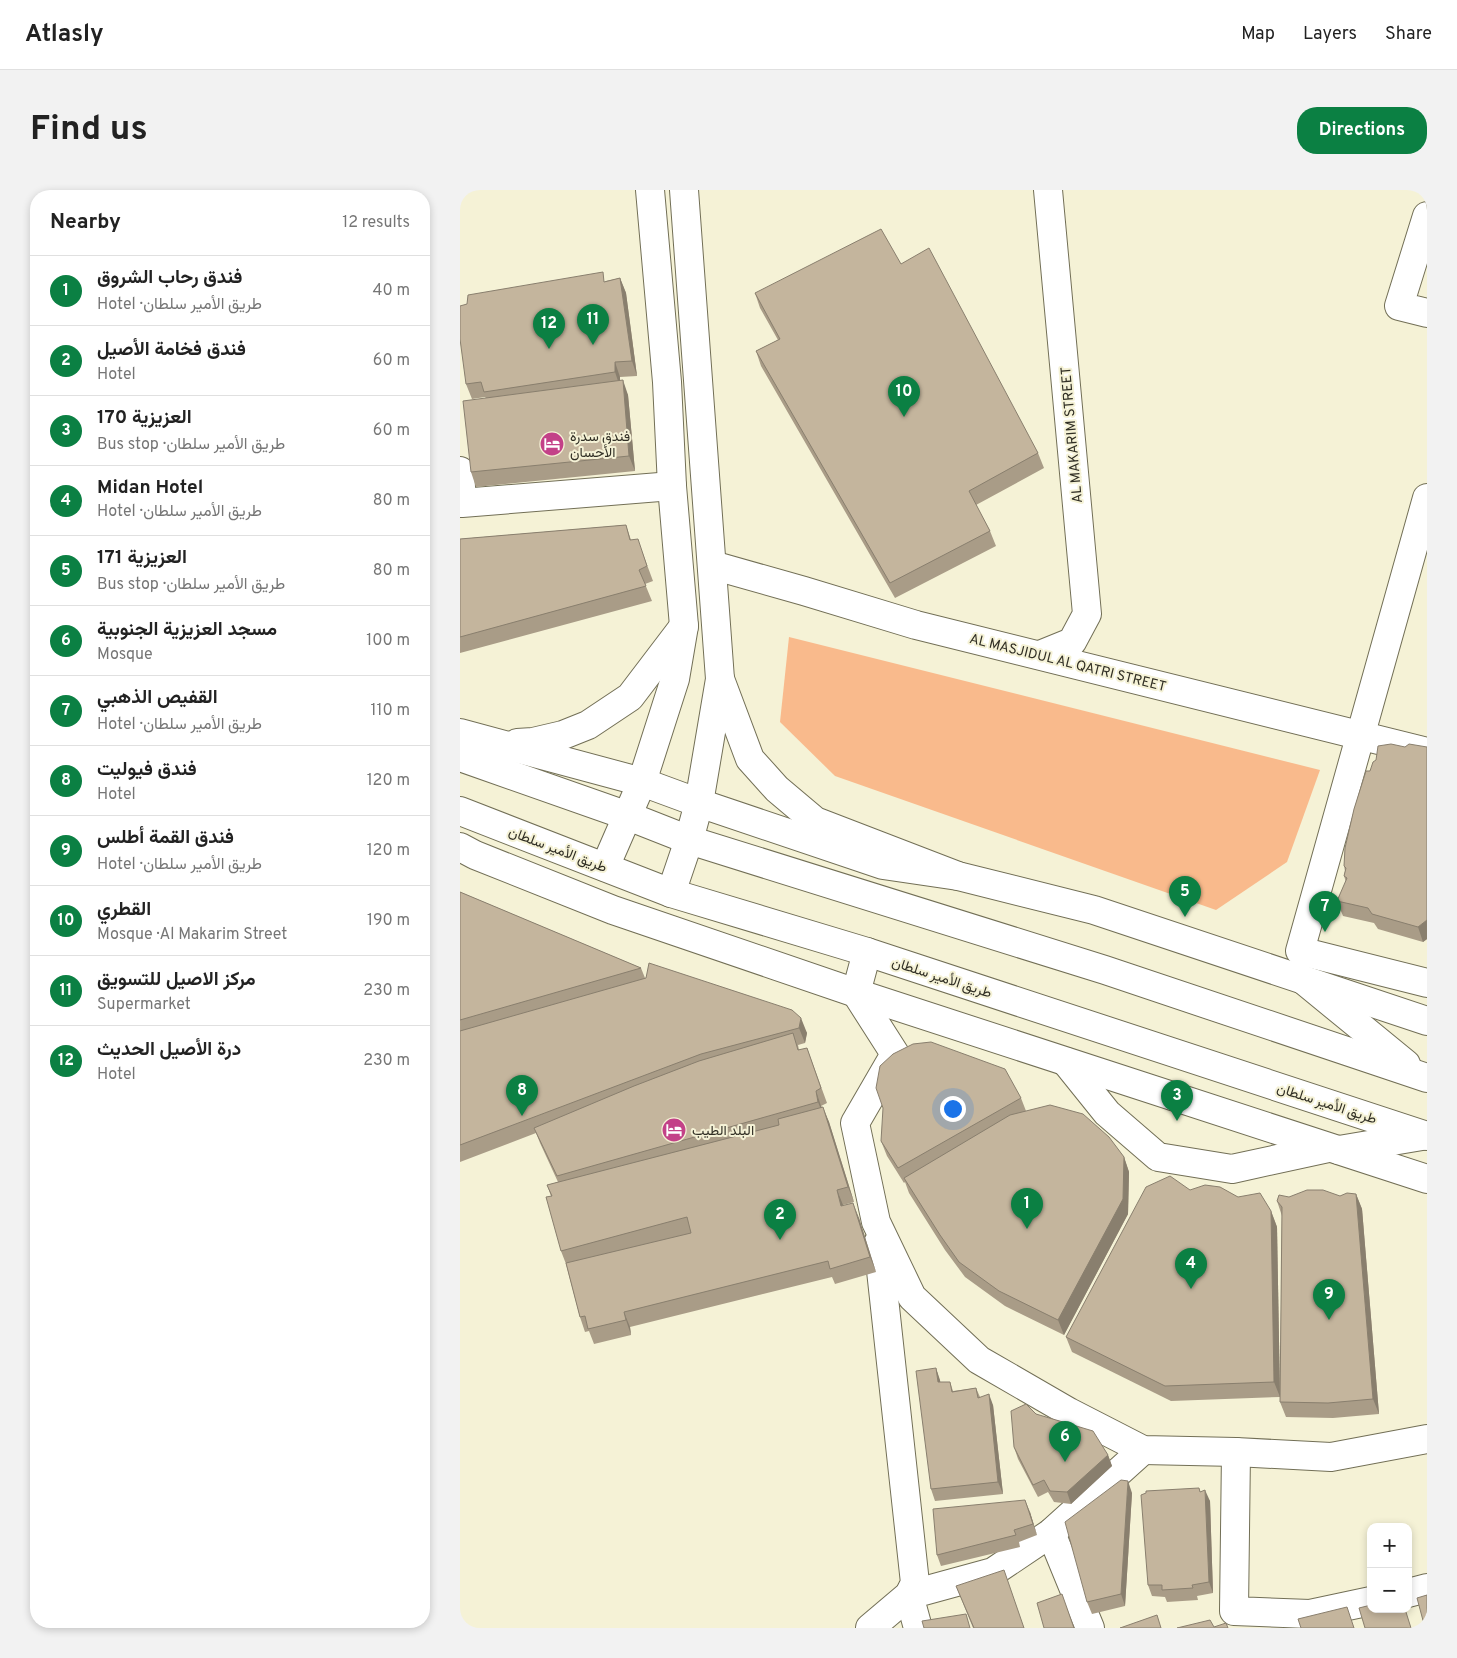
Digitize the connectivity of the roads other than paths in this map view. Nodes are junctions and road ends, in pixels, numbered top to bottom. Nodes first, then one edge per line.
1 (650, 190) edge
2 (684, 190) edge
3 (1048, 190) edge
4 (1427, 216) edge
5 (1427, 313) edge
6 (460, 470) edge
7 (672, 486) junction
8 (1427, 498) edge
9 (712, 565) junction
10 (684, 626) junction
11 (1040, 655) junction
12 (720, 679) junction
13 (460, 733) edge
14 (1362, 735) junction
15 (503, 744) junction
16 (1427, 752) edge
17 (460, 756) edge
18 (642, 782) junction
19 (700, 803) junction
20 (460, 811) edge
21 (628, 816) junction
22 (689, 840) junction
23 (460, 847) edge
24 (605, 867) junction
25 (958, 876) junction
26 (671, 893) junction
27 (867, 952) junction
28 (1302, 979) junction
29 (1427, 983) edge
30 (856, 993) junction
31 (1427, 1021) edge
32 (1066, 1062) junction
33 (1424, 1077) edge
34 (1427, 1136) edge
35 (1334, 1149) junction
36 (1427, 1179) edge
37 (876, 1222) junction
38 (1427, 1439) edge
39 (1143, 1450) junction
40 (1236, 1452) junction
41 (1051, 1533) junction
42 (1427, 1588) edge
43 (1412, 1591) edge
44 (909, 1595) junction
45 (1367, 1602) edge
46 (870, 1628) edge
47 (918, 1628) edge
48 (1090, 1628) edge

1 - 7 main road
2 - 9 main road
3 - 11 main road, AL MAKARIM STREET
4 - 5 main road
6 - 7 main road
7 - 10 main road
8 - 14 main road
9 - 11 main road, AL MASJIDUL AL QATRI STREET
9 - 12 main road
10 - 15 main road
10 - 18 main road
11 - 14 main road, AL MASJIDUL AL QATRI STREET
12 - 19 main road
12 - 25 main road
13 - 15 main road
14 - 16 main road, AL MASJIDUL AL QATRI STREET
14 - 29 main road
15 - 18 main road
17 - 21 main road
18 - 19 main road
18 - 21 main road
19 - 22 main road
19 - 25 main road
20 - 24 main road, طريق الأمير سلطان
21 - 22 main road
21 - 24 main road
22 - 26 main road
22 - 33 main road
23 - 30 main road
24 - 26 main road, طريق الأمير سلطان
25 - 28 main road
26 - 27 main road, طريق الأمير سلطان
27 - 30 main road
27 - 34 main road, طريق الأمير سلطان
28 - 31 main road
28 - 33 main road
30 - 32 main road
30 - 37 main road
32 - 35 main road
32 - 35 main road
34 - 35 main road
35 - 36 main road
37 - 39 main road
37 - 44 main road
38 - 40 main road
39 - 40 main road
39 - 41 main road
40 - 45 main road
41 - 44 main road
41 - 48 main road
42 - 43 main road
44 - 46 main road
44 - 47 main road

